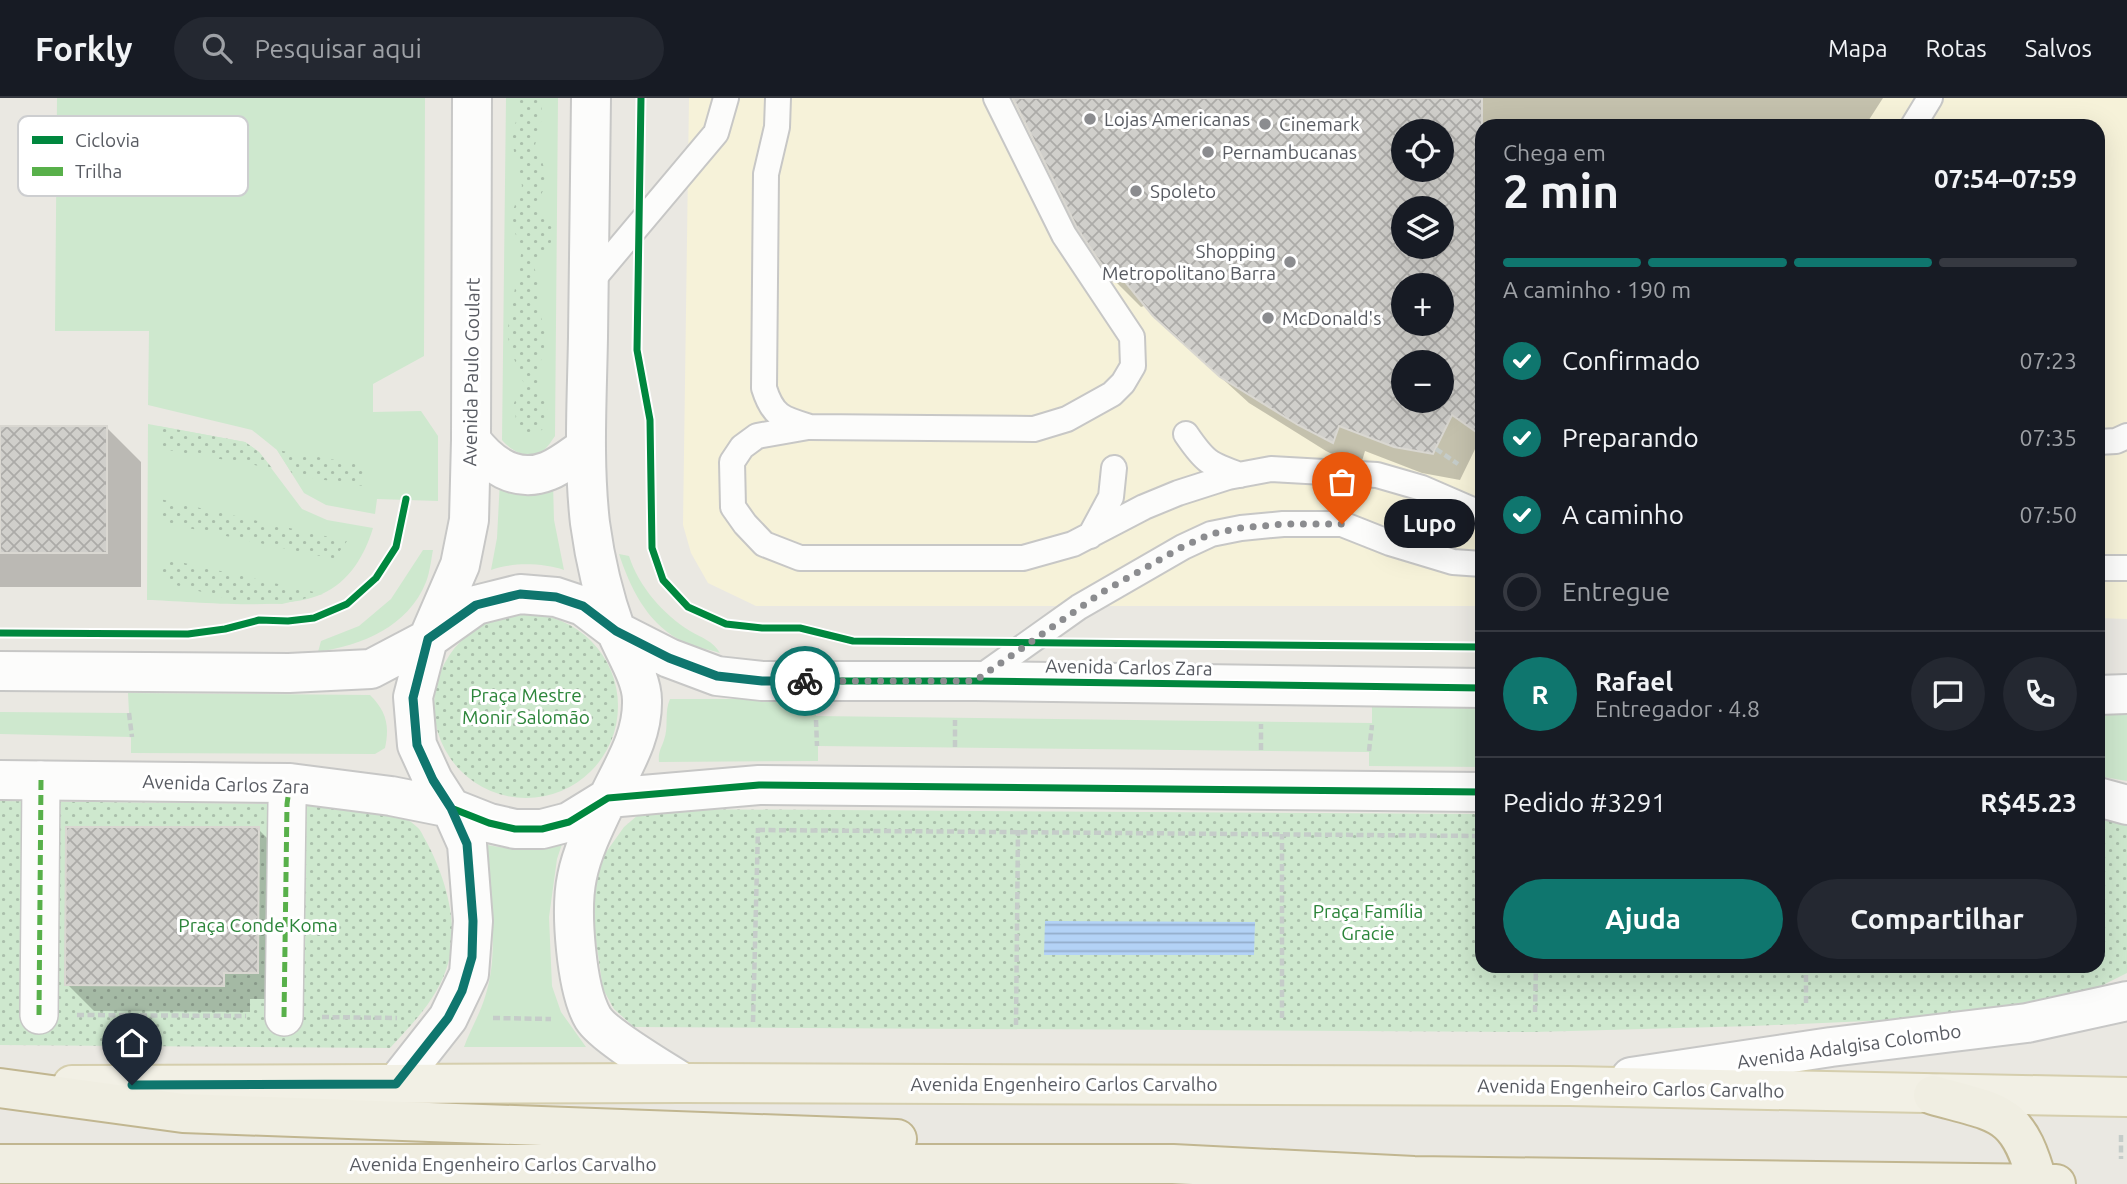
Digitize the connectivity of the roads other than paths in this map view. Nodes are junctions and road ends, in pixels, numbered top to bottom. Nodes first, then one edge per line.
1 (472, 98) edge
2 (591, 98) edge
3 (726, 98) edge
4 (778, 98) edge
5 (996, 98) edge
6 (1930, 98) edge
7 (1917, 119) edge
8 (589, 284) junction
9 (810, 427) junction
10 (1186, 434) dead end
11 (471, 440) junction
12 (586, 447) junction
13 (1114, 467) dead end
14 (1240, 475) junction
15 (1475, 511) edge
16 (1090, 536) junction
17 (1475, 564) edge
18 (2105, 568) edge
19 (2127, 568) edge
20 (616, 631) junction
21 (428, 639) junction
22 (0, 671) edge
23 (975, 681) junction
24 (1475, 688) edge
25 (2127, 694) edge
26 (2105, 695) edge
27 (0, 780) edge
28 (41, 780) junction
29 (290, 783) junction
30 (1475, 792) edge
31 (608, 798) junction
32 (2105, 799) edge
33 (2127, 805) edge
34 (451, 808) junction
35 (2127, 1001) edge
36 (39, 1015) road end
37 (284, 1017) road end
38 (683, 1083) junction
39 (396, 1084) junction
40 (1570, 1086) junction
41 (0, 1087) edge
42 (1933, 1095) junction
43 (2127, 1097) edge
44 (0, 1164) edge
45 (1173, 1164) junction
46 (2038, 1184) edge
47 (2056, 1184) edge

1 - 11 street, Avenida Paulo Goulart
2 - 8 street
3 - 8 lane
4 - 9 lane
5 - 9 lane
6 - 7 lane
8 - 12 street
9 - 16 lane
10 - 14 lane
11 - 12 street
11 - 21 street, Avenida Paulo Goulart
12 - 20 street
13 - 16 lane
14 - 15 lane
14 - 16 lane
17 - 23 lane
18 - 19 lane
20 - 21 street
20 - 23 street, Avenida Carlos Zara
20 - 31 street
21 - 22 street
21 - 34 street
23 - 24 street, Avenida Carlos Zara
25 - 26 street
27 - 28 street, Avenida Carlos Zara
28 - 29 street, Avenida Carlos Zara
28 - 36 street
29 - 34 street, Avenida Carlos Zara
29 - 37 street
30 - 31 street
31 - 34 street
31 - 38 street
32 - 33 street
34 - 39 street
35 - 40 street, Avenida Adalgisa Colombo
38 - 39 main road, Avenida Engenheiro Carlos Carvalho
38 - 40 main road, Avenida Engenheiro Carlos Carvalho
39 - 41 main road, Avenida Engenheiro Carlos Carvalho
40 - 42 main road, Avenida Engenheiro Carlos Carvalho
41 - 45 highway
42 - 43 main road, Avenida Engenheiro Carlos Carvalho
42 - 46 highway
44 - 45 highway, Avenida Engenheiro Carlos Carvalho
45 - 46 highway, Avenida Engenheiro Carlos Carvalho
46 - 47 highway, Avenida Engenheiro Carlos Carvalho

